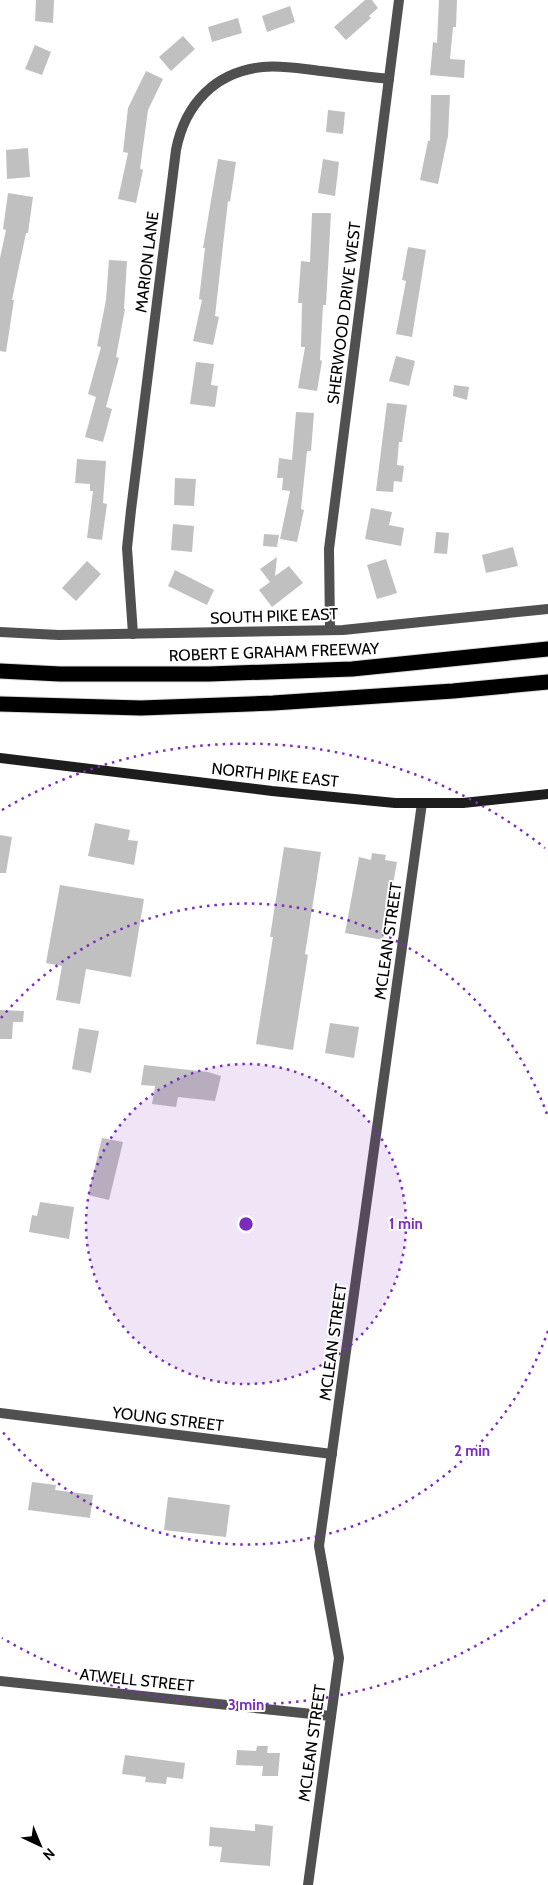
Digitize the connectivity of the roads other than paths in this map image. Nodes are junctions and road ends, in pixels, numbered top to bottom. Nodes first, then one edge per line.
1 (399, 0) edge
2 (389, 79) junction
3 (548, 609) edge
4 (330, 630) junction
5 (0, 632) edge
6 (133, 634) junction
7 (548, 649) edge
8 (0, 671) edge
9 (548, 682) edge
10 (0, 704) edge
11 (0, 758) edge
12 (548, 794) edge
13 (422, 803) junction
14 (0, 1413) edge
15 (332, 1454) junction
16 (0, 1680) edge
17 (331, 1716) junction
18 (308, 1885) edge

1 - 2 street, SHERWOOD DRIVE WEST
2 - 4 street, SHERWOOD DRIVE WEST
2 - 6 street, MARION LANE
3 - 4 street, SOUTH PIKE EAST
4 - 6 street, SOUTH PIKE EAST
5 - 6 street, SOUTH PIKE EAST
7 - 8 highway, ROBERT E GRAHAM FREEWAY
9 - 10 highway
11 - 13 street, NORTH PIKE EAST
12 - 13 street, NORTH PIKE EAST
13 - 15 street, MCLEAN STREET
14 - 15 street, YOUNG STREET
15 - 17 street, MCLEAN STREET
16 - 17 street, ATWELL STREET
17 - 18 street, MCLEAN STREET

